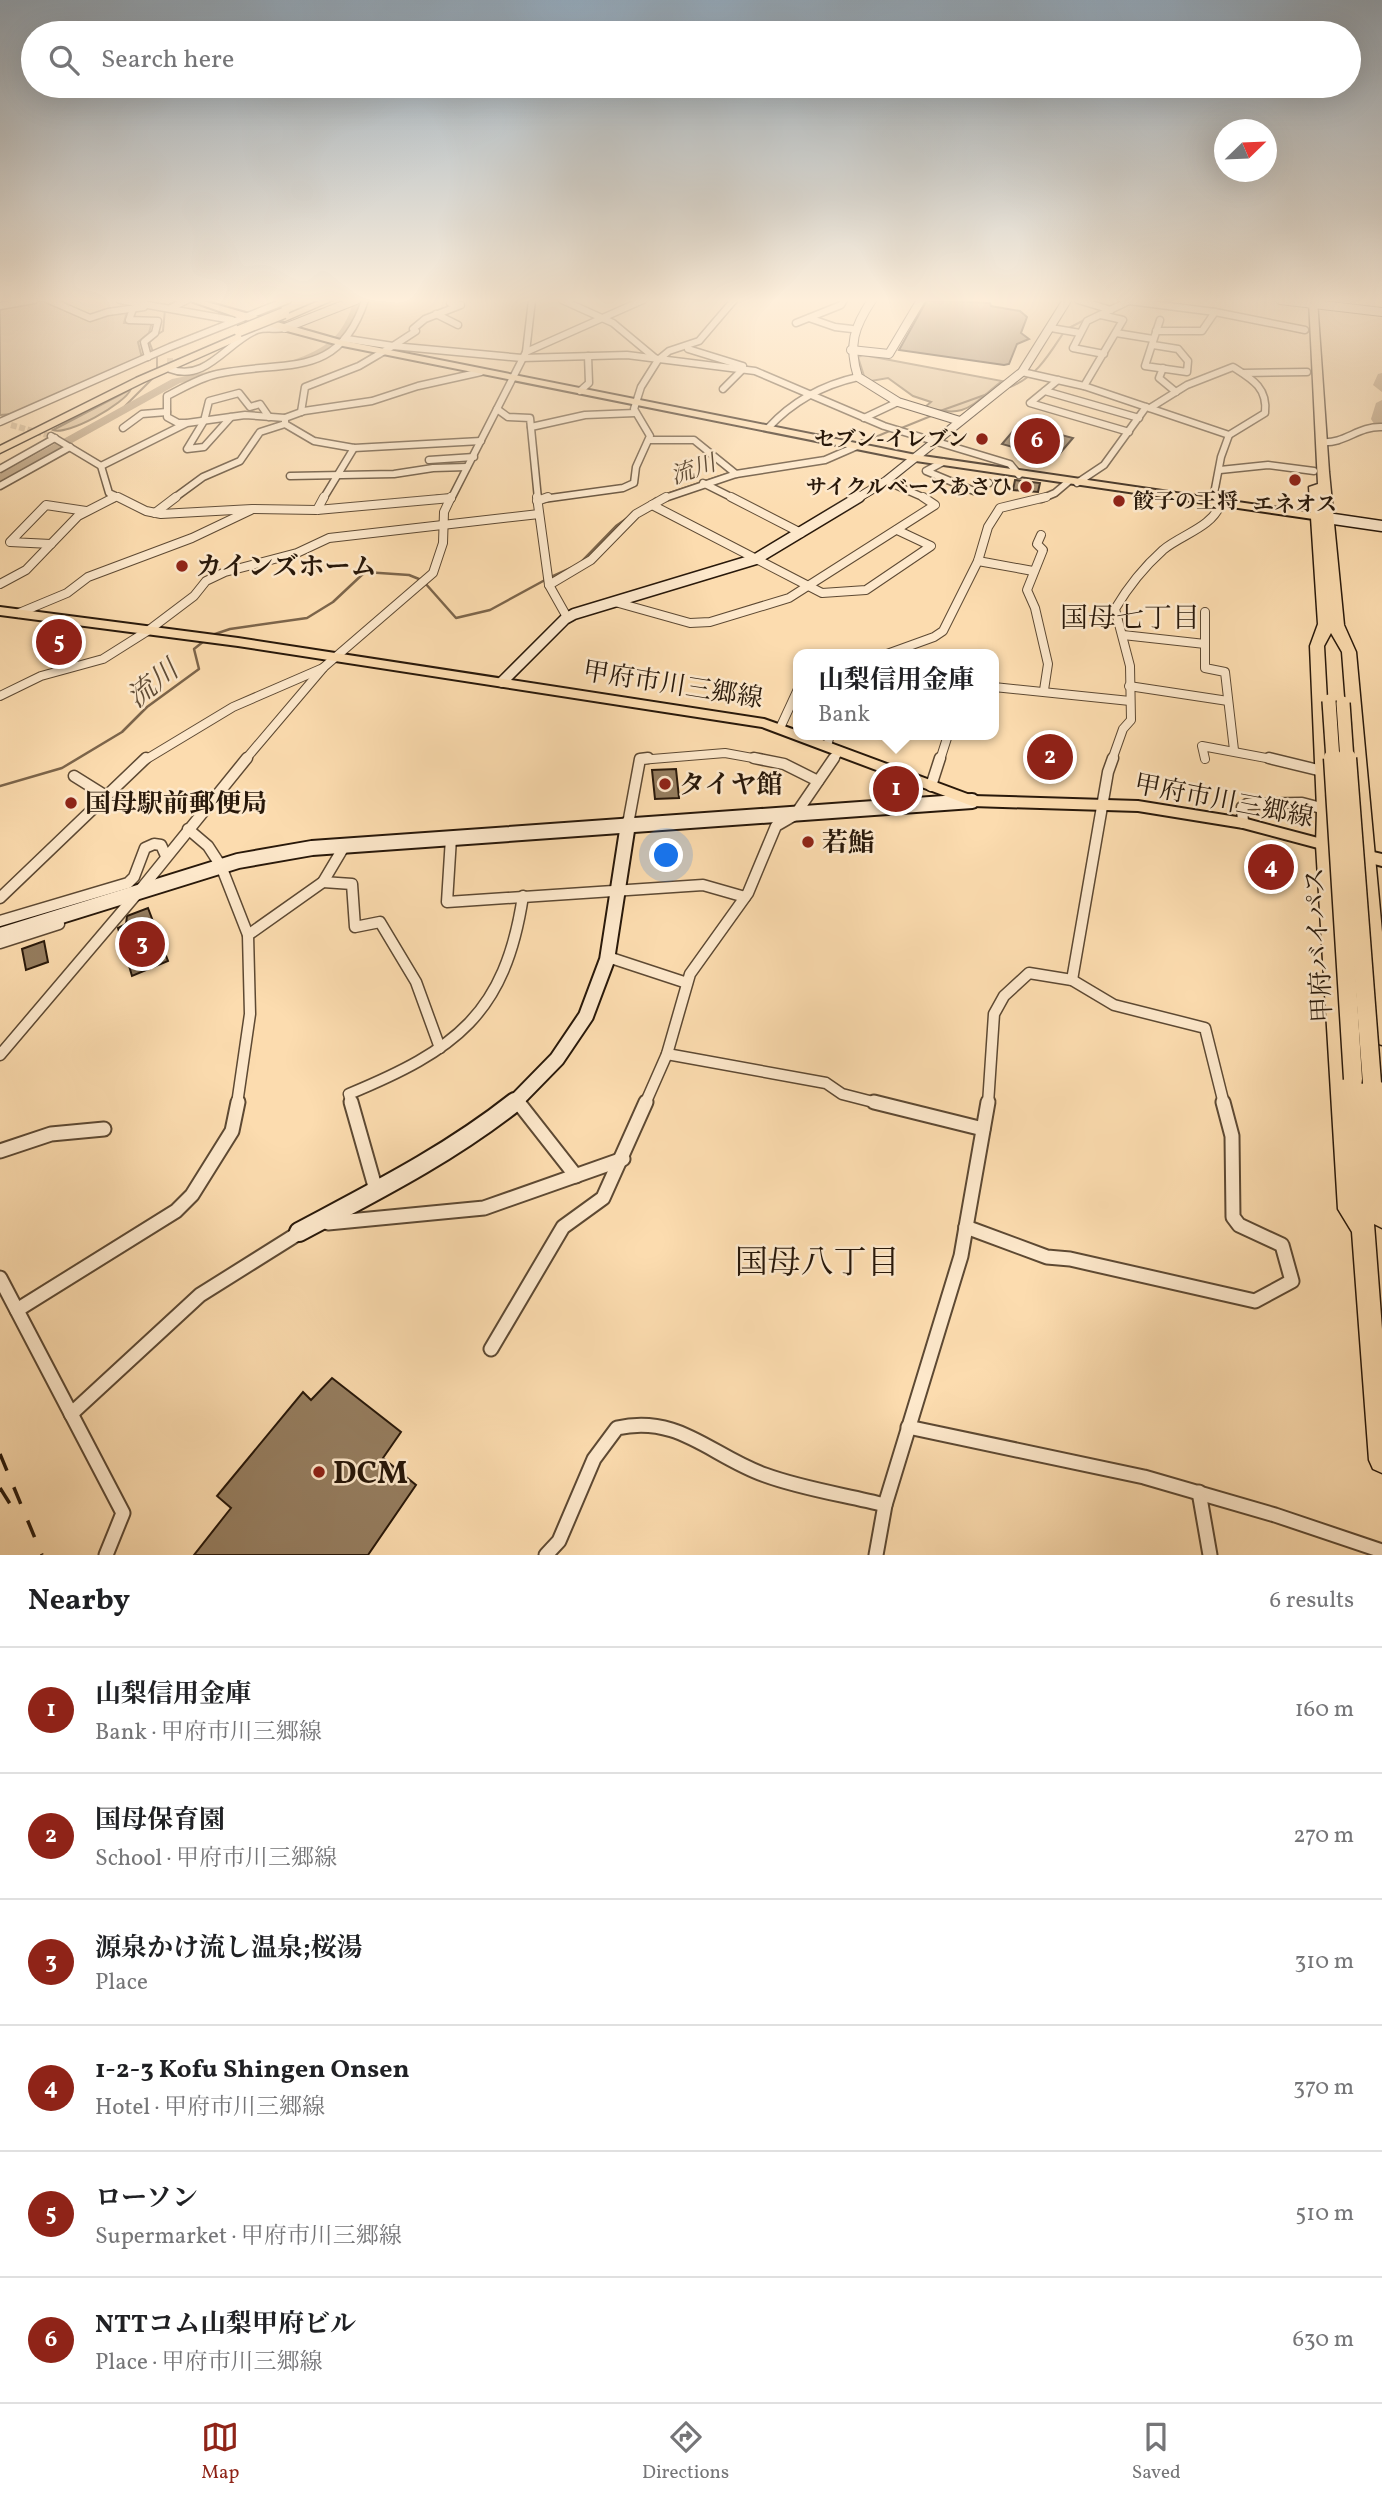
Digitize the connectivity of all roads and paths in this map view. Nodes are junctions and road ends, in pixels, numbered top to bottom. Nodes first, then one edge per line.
1 (1021, 372) edge
2 (1307, 372) edge
3 (115, 373) edge
4 (151, 373) edge
5 (227, 373) edge
6 (342, 373) edge
7 (478, 373) edge
8 (484, 373) edge
9 (514, 373) edge
10 (589, 373) edge
11 (649, 373) edge
12 (739, 373) edge
13 (759, 373) edge
14 (857, 373) edge
15 (1024, 373) edge
16 (1092, 373) edge
17 (1161, 373) edge
18 (1218, 373) edge
19 (1241, 373) joint
20 (1270, 373) edge
21 (1315, 373) edge
22 (858, 377) junction
23 (511, 378) junction
24 (135, 380) junction
25 (1058, 380) junction
26 (1084, 386) junction
27 (723, 389) dead end
28 (580, 391) junction
29 (1045, 391) junction
30 (1176, 392) junction
31 (810, 395) junction
32 (633, 402) junction
33 (898, 402) junction
34 (1148, 408) junction
35 (498, 409) junction
36 (167, 412) junction
37 (301, 412) junction
38 (635, 413) junction
39 (231, 417) junction
40 (269, 417) junction
41 (864, 418) junction
42 (1139, 418) junction
43 (204, 421) junction
44 (285, 421) junction
45 (960, 421) junction
46 (1, 422) edge
47 (187, 423) junction
48 (11, 425) tunnel mouth
49 (531, 427) junction
50 (1382, 427) edge
51 (123, 428) dead end
52 (768, 428) junction
53 (1129, 432) junction
54 (1230, 435) junction
55 (649, 440) junction
56 (481, 441) junction
57 (0, 442) edge
58 (936, 442) junction
59 (1322, 442) junction
60 (862, 445) junction
61 (69, 446) junction
62 (354, 448) junction
63 (0, 450) edge
64 (474, 457) junction
65 (916, 458) junction
66 (429, 460) dead end
67 (943, 462) junction
68 (101, 466) junction
69 (467, 467) junction
70 (0, 468) edge
71 (1220, 470) junction
72 (1314, 471) junction
73 (736, 474) junction
74 (338, 475) junction
75 (1019, 475) junction
76 (290, 476) dead end
77 (886, 481) junction
78 (1072, 482) junction
79 (703, 483) junction
80 (989, 483) dead end
81 (0, 486) edge
82 (116, 497) junction
83 (451, 498) junction
84 (537, 501) junction
85 (1217, 503) junction
86 (652, 505) junction
87 (252, 509) junction
88 (317, 510) junction
89 (88, 511) junction
90 (155, 513) junction
91 (538, 514) junction
92 (1322, 517) junction
93 (446, 526) junction
94 (1382, 526) edge
95 (897, 530) junction
96 (801, 533) junction
97 (1041, 536) dead end
98 (51, 544) junction
99 (756, 559) junction
100 (978, 561) junction
101 (1033, 570) junction
102 (549, 581) junction
103 (0, 584) edge
104 (808, 586) junction
105 (615, 602) junction
106 (0, 611) edge
107 (1205, 612) dead end
108 (19, 613) junction
109 (568, 617) junction
110 (1331, 624) junction
111 (149, 630) junction
112 (1123, 635) junction
113 (1205, 644) junction
114 (901, 649) edge
115 (334, 657) junction
116 (324, 667) junction
117 (502, 682) junction
118 (1129, 686) junction
119 (999, 687) edge
120 (1044, 690) junction
121 (0, 695) edge
122 (793, 700) edge
123 (1130, 701) junction
124 (1228, 701) junction
125 (780, 728) junction
126 (793, 732) edge
127 (946, 740) edge
128 (832, 744) edge
129 (1234, 750) junction
130 (1205, 759) dead end
131 (1322, 771) junction
132 (74, 776) dead end
133 (818, 781) junction
134 (930, 786) junction
135 (106, 796) junction
136 (972, 801) junction
137 (1103, 803) junction
138 (1325, 809) junction
139 (795, 815) junction
140 (1243, 823) junction
141 (628, 824) junction
142 (188, 829) junction
143 (451, 838) junction
144 (346, 844) junction
145 (1324, 845) junction
146 (166, 856) junction
147 (1374, 858) edge
148 (221, 866) junction
149 (323, 882) junction
150 (141, 889) junction
151 (617, 890) junction
152 (121, 896) junction
153 (523, 896) junction
154 (745, 897) junction
155 (0, 898) edge
156 (0, 921) edge
157 (0, 934) edge
158 (248, 935) junction
159 (0, 943) edge
160 (608, 957) junction
161 (1072, 980) junction
162 (687, 983) junction
163 (1382, 1037) edge
164 (440, 1048) junction
165 (667, 1054) junction
166 (0, 1055) edge
167 (518, 1102) junction
168 (104, 1129) dead end
169 (983, 1129) junction
170 (0, 1151) edge
171 (622, 1159) junction
172 (576, 1176) junction
173 (376, 1189) junction
174 (1372, 1222) edge
175 (965, 1227) junction
176 (299, 1232) junction
177 (0, 1278) edge
178 (17, 1310) junction
179 (491, 1349) dead end
180 (71, 1414) junction
181 (908, 1427) junction
182 (1382, 1460) edge
183 (1199, 1492) junction
184 (885, 1505) junction
185 (1382, 1551) edge
186 (106, 1555) edge
187 (546, 1555) edge
188 (876, 1555) edge
189 (1210, 1555) edge

1 - 45 street
2 - 72 highway, 甲府バイパス
3 - 46 street
4 - 24 highway
5 - 36 street
6 - 37 street
7 - 37 street
8 - 23 main road
9 - 23 street
10 - 28 street
11 - 32 street
12 - 27 street
13 - 31 street
14 - 22 street
15 - 25 street
16 - 26 street
17 - 30 street
18 - 30 street
19 - 20 street
19 - 54 street
21 - 59 highway, 甲府バイパス
22 - 31 street
22 - 33 street
23 - 28 main road
23 - 35 street
24 - 57 highway
24 - 63 highway
25 - 26 street
25 - 29 street
26 - 34 street
28 - 32 main road
29 - 42 street
29 - 53 street
30 - 34 street
31 - 41 street
31 - 52 street
32 - 38 street
32 - 52 main road
33 - 41 street
33 - 45 street
34 - 42 street
34 - 54 street
35 - 49 street
35 - 56 street
36 - 47 street
36 - 51 street
37 - 44 street
38 - 49 street
38 - 55 street
39 - 40 street
39 - 43 street
39 - 43 street
40 - 43 street
40 - 44 street
41 - 58 street
42 - 53 street
43 - 47 street
44 - 62 street
44 - 90 street
45 - 58 street
46 - 48 street
47 - 68 street
49 - 84 street
50 - 59 street
52 - 60 main road
53 - 78 street
54 - 71 street
55 - 73 street
55 - 84 street
56 - 62 street
56 - 64 street
58 - 65 street
58 - 75 street
59 - 92 highway, 甲府バイパス
60 - 65 main road
60 - 73 street
61 - 68 street
61 - 70 street
61 - 81 street
62 - 74 street
64 - 66 street
64 - 69 street
65 - 67 main road
65 - 77 street
67 - 75 main road
67 - 80 street
68 - 82 street
69 - 74 street
69 - 83 street
71 - 72 street
71 - 85 street
72 - 92 highway, 甲府バイパス
73 - 79 street
74 - 76 street
74 - 88 street
75 - 78 main road
77 - 95 street
77 - 96 street
78 - 85 main road
78 - 100 street
79 - 86 street
79 - 96 street
82 - 89 street
82 - 90 street
83 - 88 street
83 - 93 street
84 - 91 street
85 - 92 main road
85 - 112 street
86 - 99 street
86 - 102 street
87 - 88 street
87 - 90 street
87 - 108 street
89 - 98 street
89 - 98 street
91 - 93 street
91 - 102 street
92 - 94 street
92 - 110 highway, 甲府バイパス
93 - 111 street
93 - 115 street
95 - 104 street
95 - 104 street
96 - 99 street
97 - 101 street
98 - 103 street
99 - 104 street
99 - 105 street
100 - 101 street
100 - 114 street
101 - 120 street
102 - 109 street
104 - 105 street
105 - 109 street
106 - 108 main road, 甲府市川三郷線
107 - 113 street
108 - 111 main road, 甲府市川三郷線
109 - 117 street
110 - 131 highway
110 - 147 highway
110 - 174 highway, 甲府バイパス, bridge
111 - 115 main road, 甲府市川三郷線
111 - 121 street
112 - 113 street
112 - 118 street
113 - 124 street
115 - 116 street
115 - 117 main road, 甲府市川三郷線
116 - 135 street
116 - 142 street
117 - 125 main road, 甲府市川三郷線
118 - 123 street
118 - 124 street
119 - 120 street
120 - 123 street
122 - 125 street
123 - 137 street
124 - 129 street
125 - 126 main road, 甲府市川三郷線
127 - 134 street
128 - 133 street
128 - 134 main road, 甲府市川三郷線
129 - 130 street
129 - 131 street
131 - 138 highway
132 - 135 street
133 - 139 street
133 - 141 street
134 - 136 main road, 甲府市川三郷線
135 - 155 street
136 - 137 main road, 甲府市川三郷線
136 - 139 street
137 - 140 main road, 甲府市川三郷線
137 - 161 street
138 - 140 street
138 - 145 highway
139 - 141 street
139 - 154 street
140 - 145 main road, 甲府市川三郷線
141 - 143 street
141 - 151 street
142 - 146 street
142 - 148 street
143 - 144 street
143 - 153 street
144 - 148 street
144 - 149 street
145 - 147 main road, 甲府市川三郷線
145 - 174 highway
146 - 150 street
146 - 156 street
147 - 163 highway
148 - 150 street
148 - 158 street
149 - 158 street
149 - 164 street
150 - 152 street
150 - 166 street
151 - 153 street
151 - 154 street
151 - 160 street
152 - 157 street
152 - 159 street
153 - 164 street
154 - 162 street
158 - 178 street
160 - 162 street
160 - 167 street
161 - 169 street
161 - 175 street
162 - 165 street
164 - 173 street
165 - 169 street
165 - 171 street
167 - 172 street
167 - 173 street
168 - 170 street
169 - 175 street
171 - 172 street
171 - 179 street
172 - 176 street
173 - 176 street
174 - 182 highway, 甲府バイパス
175 - 181 street
176 - 180 street
177 - 178 street
178 - 180 street
180 - 186 street
181 - 183 street
181 - 184 street
183 - 185 street
183 - 189 street
184 - 187 street
184 - 188 street

